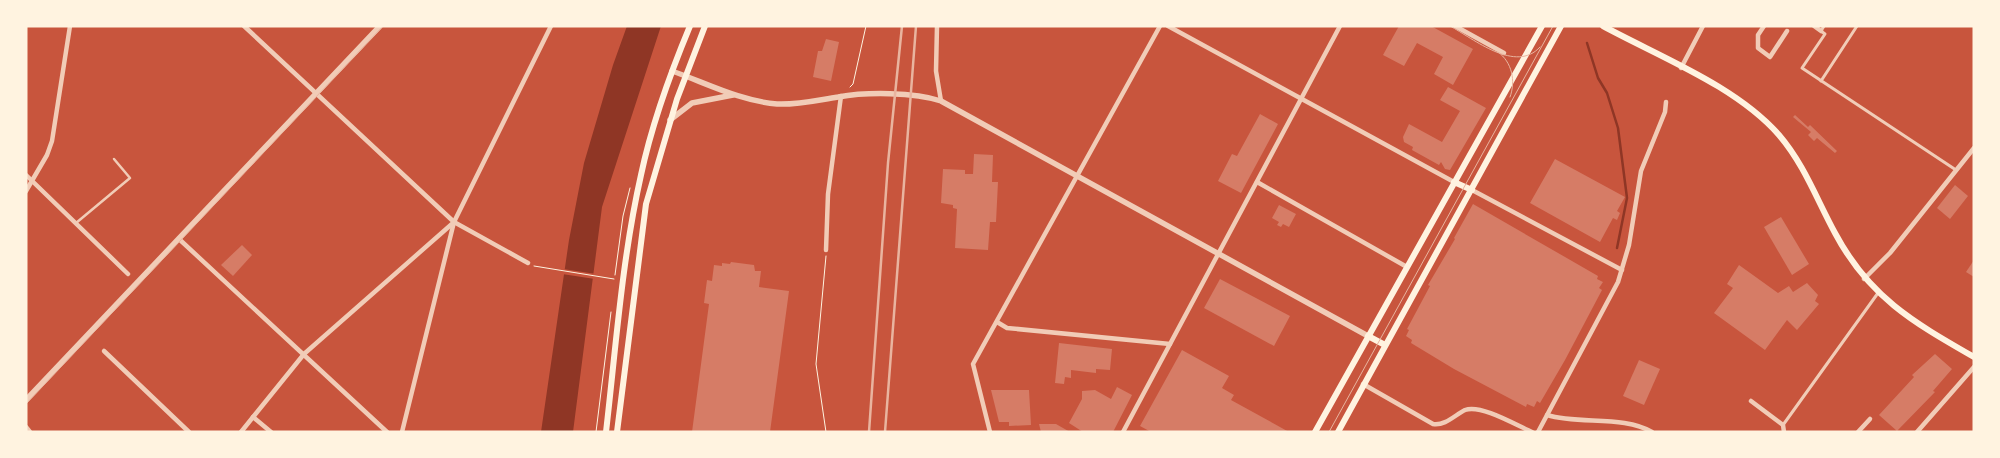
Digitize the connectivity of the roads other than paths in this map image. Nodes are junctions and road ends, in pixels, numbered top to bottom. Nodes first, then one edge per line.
1 (70, 26) edge
2 (244, 26) edge
3 (380, 26) edge
4 (550, 26) edge
5 (690, 26) edge
6 (705, 26) edge
7 (937, 26) edge
8 (1160, 26) edge
9 (1168, 26) edge
10 (1340, 26) edge
11 (1455, 26) edge
12 (1542, 26) edge
13 (1561, 26) edge
14 (1603, 26) edge
15 (1703, 26) edge
16 (1764, 26) edge
17 (1814, 26) edge
18 (1856, 26) edge
19 (1822, 29) edge
20 (1787, 31) dead end
21 (1504, 53) dead end
22 (1682, 68) junction
23 (672, 70) junction
24 (685, 75) junction
25 (1821, 80) junction
26 (316, 94) junction
27 (735, 95) junction
28 (841, 96) junction
29 (1301, 100) junction
30 (941, 101) junction
31 (1666, 102) dead end
32 (670, 120) junction
33 (1974, 148) edge
34 (114, 159) dead end
35 (1957, 171) junction
36 (26, 175) edge
37 (1077, 177) junction
38 (33, 181) junction
39 (1257, 182) junction
40 (1454, 182) junction
41 (1472, 190) junction
42 (26, 191) edge
43 (454, 222) junction
44 (76, 223) junction
45 (179, 239) junction
46 (826, 250) road end
47 (1219, 253) junction
48 (528, 263) road end
49 (1407, 266) junction
50 (1622, 270) junction
51 (128, 274) dead end
52 (1864, 279) junction
53 (1878, 293) junction
54 (997, 322) junction
55 (1368, 336) junction
56 (1170, 344) junction
57 (1384, 345) junction
58 (104, 352) dead end
59 (304, 354) junction
60 (1974, 357) edge
61 (1974, 367) edge
62 (1363, 384) junction
63 (26, 400) edge
64 (1751, 401) dead end
65 (1547, 415) junction
66 (253, 417) junction
67 (1870, 418) dead end
68 (1783, 425) junction
69 (26, 427) edge
70 (30, 432) edge
71 (189, 432) edge
72 (241, 432) edge
73 (270, 432) edge
74 (387, 432) edge
75 (402, 432) edge
76 (606, 432) edge
77 (617, 432) edge
78 (990, 432) edge
79 (1123, 432) edge
80 (1315, 432) edge
81 (1338, 432) edge
82 (1532, 432) edge
83 (1538, 432) edge
84 (1652, 432) edge
85 (1784, 432) edge
86 (1858, 432) edge
87 (1917, 432) edge

1 - 38 street
2 - 26 street
3 - 26 street
4 - 43 street
5 - 23 main road
6 - 24 main road
7 - 30 street
8 - 37 street
9 - 29 street
10 - 29 street
11 - 21 street
12 - 40 main road
13 - 41 main road
14 - 22 main road
15 - 22 street
16 - 20 street
17 - 19 street
18 - 25 street
19 - 25 street
22 - 52 main road
23 - 24 street
23 - 76 main road
24 - 27 street
24 - 32 main road
25 - 35 street
26 - 43 street
26 - 45 street
27 - 28 street
27 - 32 street
28 - 30 street
28 - 46 street
29 - 39 street
29 - 40 street
30 - 37 street
31 - 50 street
32 - 77 main road
33 - 35 street
34 - 44 lane
35 - 52 street
36 - 38 street
37 - 47 street
37 - 54 street
38 - 42 street
38 - 44 street
39 - 47 street
39 - 49 street
40 - 41 main road
40 - 49 main road
41 - 50 street
41 - 57 main road
43 - 48 street
43 - 59 street
43 - 75 street
44 - 51 street
45 - 59 street
45 - 63 street
47 - 55 street
47 - 56 street
49 - 55 main road
50 - 65 street
52 - 53 main road
53 - 60 main road
53 - 68 street
54 - 56 street
54 - 78 street
55 - 57 main road
55 - 80 main road
56 - 79 street
57 - 62 main road
58 - 71 street
59 - 66 street
59 - 74 street
61 - 87 street
62 - 81 main road
62 - 82 street
64 - 68 street
65 - 83 street
65 - 84 street
66 - 72 street
66 - 73 street
67 - 86 street
68 - 85 street
69 - 70 street

